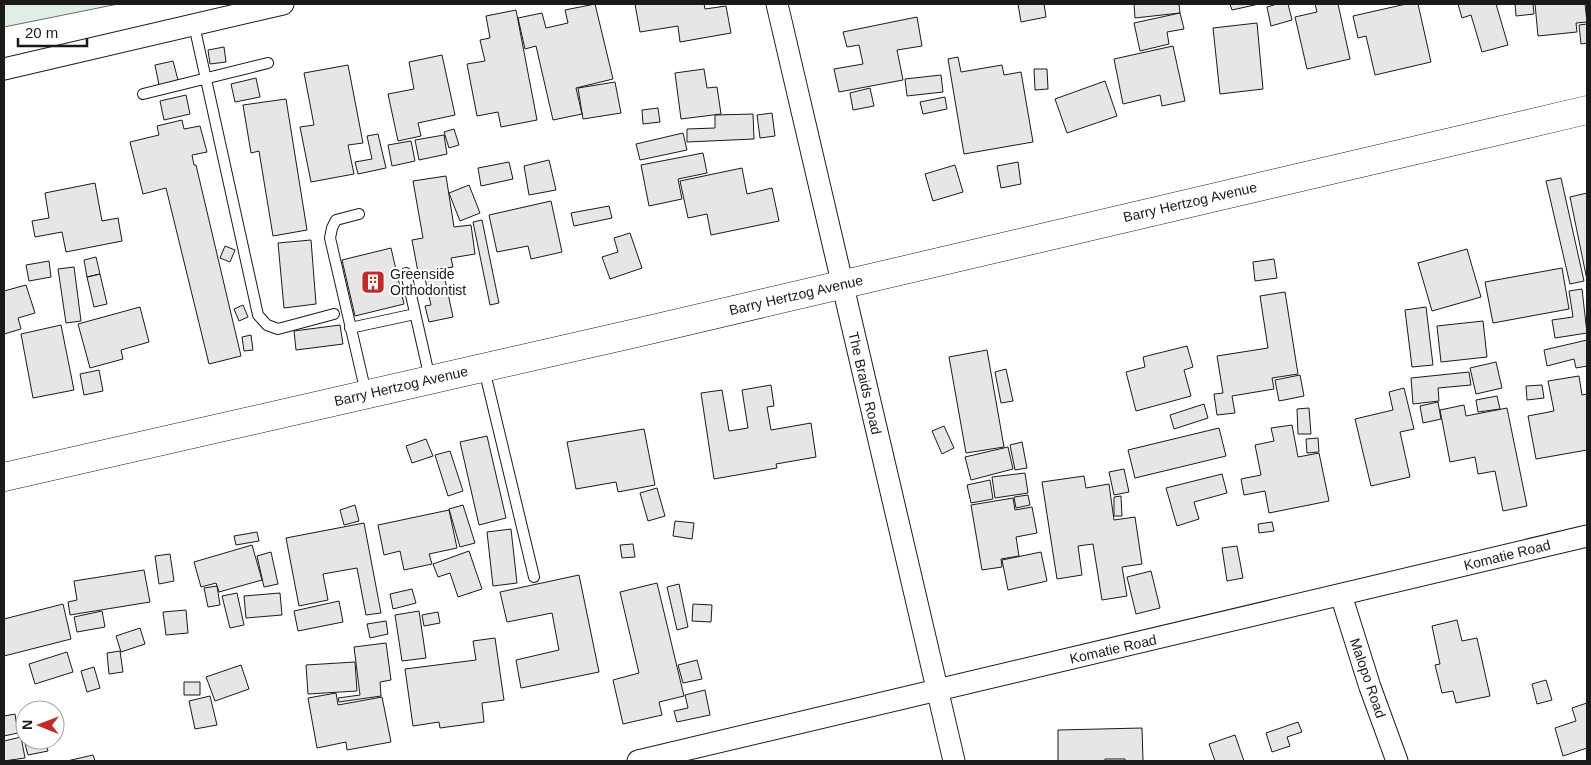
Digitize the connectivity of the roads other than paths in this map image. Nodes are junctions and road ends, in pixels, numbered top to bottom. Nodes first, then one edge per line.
1 (283, 4) edge
2 (777, 4) edge
3 (194, 25) junction
4 (268, 63) dead end
5 (4, 69) edge
6 (205, 79) junction
7 (143, 94) dead end
8 (1587, 110) edge
9 (359, 214) dead end
10 (406, 273) dead end
11 (842, 285) junction
12 (334, 314) dead end
13 (415, 314) junction
14 (350, 328) junction
15 (484, 368) junction
16 (430, 380) junction
17 (367, 394) junction
18 (4, 477) edge
19 (1587, 536) edge
20 (534, 577) dead end
21 (1341, 595) junction
22 (938, 690) junction
23 (638, 761) edge
24 (954, 761) edge
25 (1397, 761) edge

1 - 3 street
2 - 11 street, The Braids Road
3 - 5 street
3 - 6 lane
4 - 6 lane
6 - 7 lane
6 - 12 lane
8 - 11 main road, Barry Hertzog Avenue
9 - 14 lane
10 - 13 lane
11 - 15 main road, Barry Hertzog Avenue
11 - 22 street, The Braids Road
13 - 14 lane
13 - 16 lane
14 - 17 lane
15 - 16 main road, Barry Hertzog Avenue
15 - 20 lane
16 - 17 main road, Barry Hertzog Avenue
17 - 18 main road, Barry Hertzog Avenue
19 - 21 street, Komatie Road
21 - 22 street, Komatie Road
21 - 25 street, Malopo Road
22 - 23 street, Komatie Road
22 - 24 street, The Braids Road

